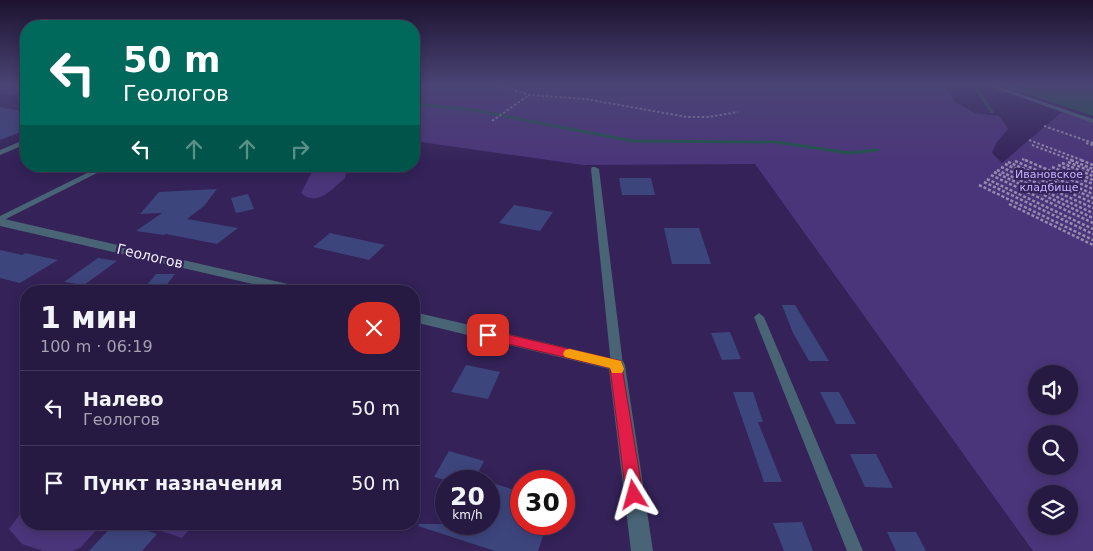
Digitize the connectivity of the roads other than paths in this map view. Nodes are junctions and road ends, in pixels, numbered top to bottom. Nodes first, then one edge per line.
1 (1063, 111) edge
2 (1093, 121) edge
3 (20, 144) edge
4 (0, 153) edge
5 (595, 169) dead end
6 (95, 172) edge
7 (0, 220) edge
8 (276, 285) edge
9 (759, 317) dead end
10 (420, 319) edge
11 (617, 364) junction
12 (642, 551) edge
13 (855, 551) edge

1 - 2 lane
3 - 4 lane
5 - 11 lane
6 - 7 lane
7 - 8 street, Геологов
9 - 13 lane
10 - 11 street
11 - 12 street

